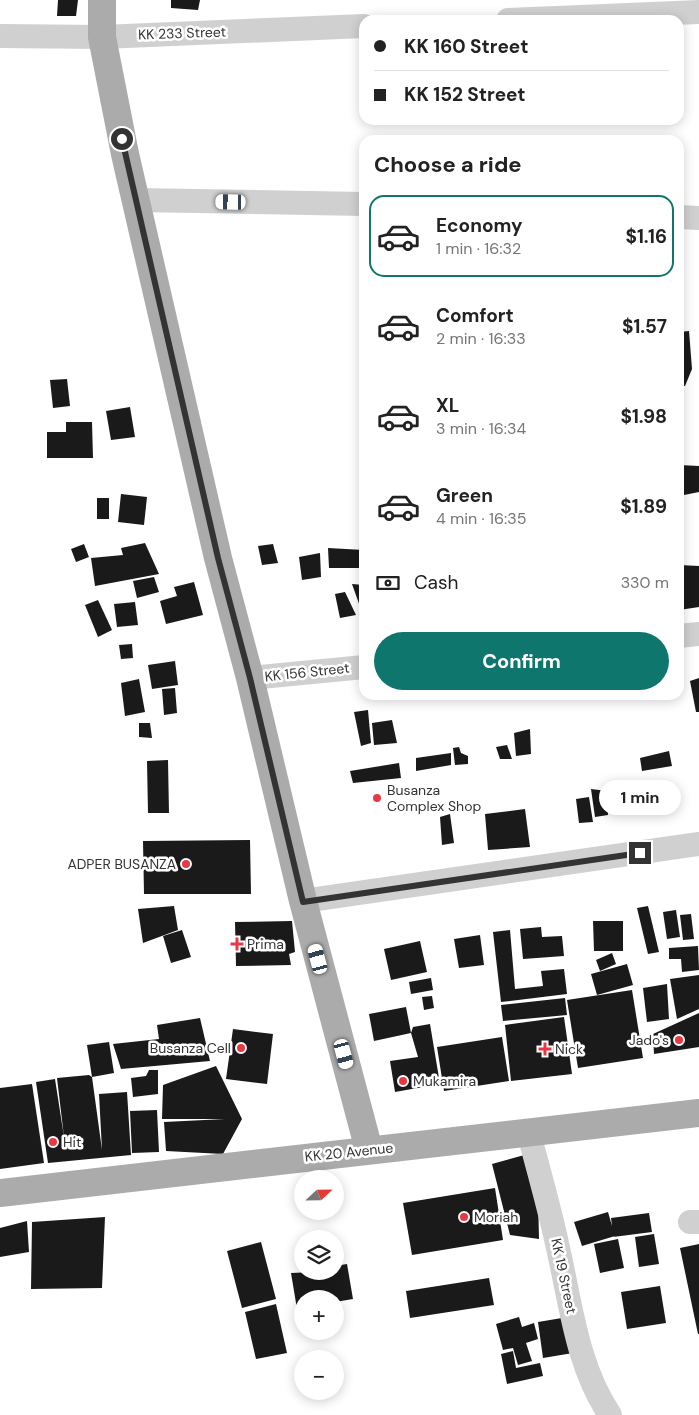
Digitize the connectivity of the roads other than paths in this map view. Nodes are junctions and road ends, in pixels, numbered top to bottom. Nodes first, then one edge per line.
1 (102, 0) edge
2 (531, 10) edge
3 (699, 12) edge
4 (520, 15) edge
5 (359, 26) edge
6 (0, 36) edge
7 (102, 37) junction
8 (136, 200) junction
9 (359, 204) edge
10 (684, 217) edge
11 (699, 218) edge
12 (699, 634) edge
13 (684, 636) edge
14 (359, 667) edge
15 (250, 678) junction
16 (699, 844) edge
17 (303, 902) junction
18 (699, 1113) edge
19 (528, 1134) junction
20 (369, 1150) junction
21 (0, 1193) edge
22 (610, 1415) edge

1 - 7 main road
2 - 3 street
2 - 4 street
5 - 7 street, KK 233 Street
6 - 7 street, KK 233 Street
7 - 8 main road
8 - 9 street
8 - 15 main road
10 - 11 street
12 - 13 street
14 - 15 street, KK 156 Street
15 - 17 main road
16 - 17 street
17 - 20 main road
18 - 19 main road, KK 20 Avenue
19 - 20 main road, KK 20 Avenue
19 - 22 street, KK 19 Street
20 - 21 main road, KK 20 Avenue

